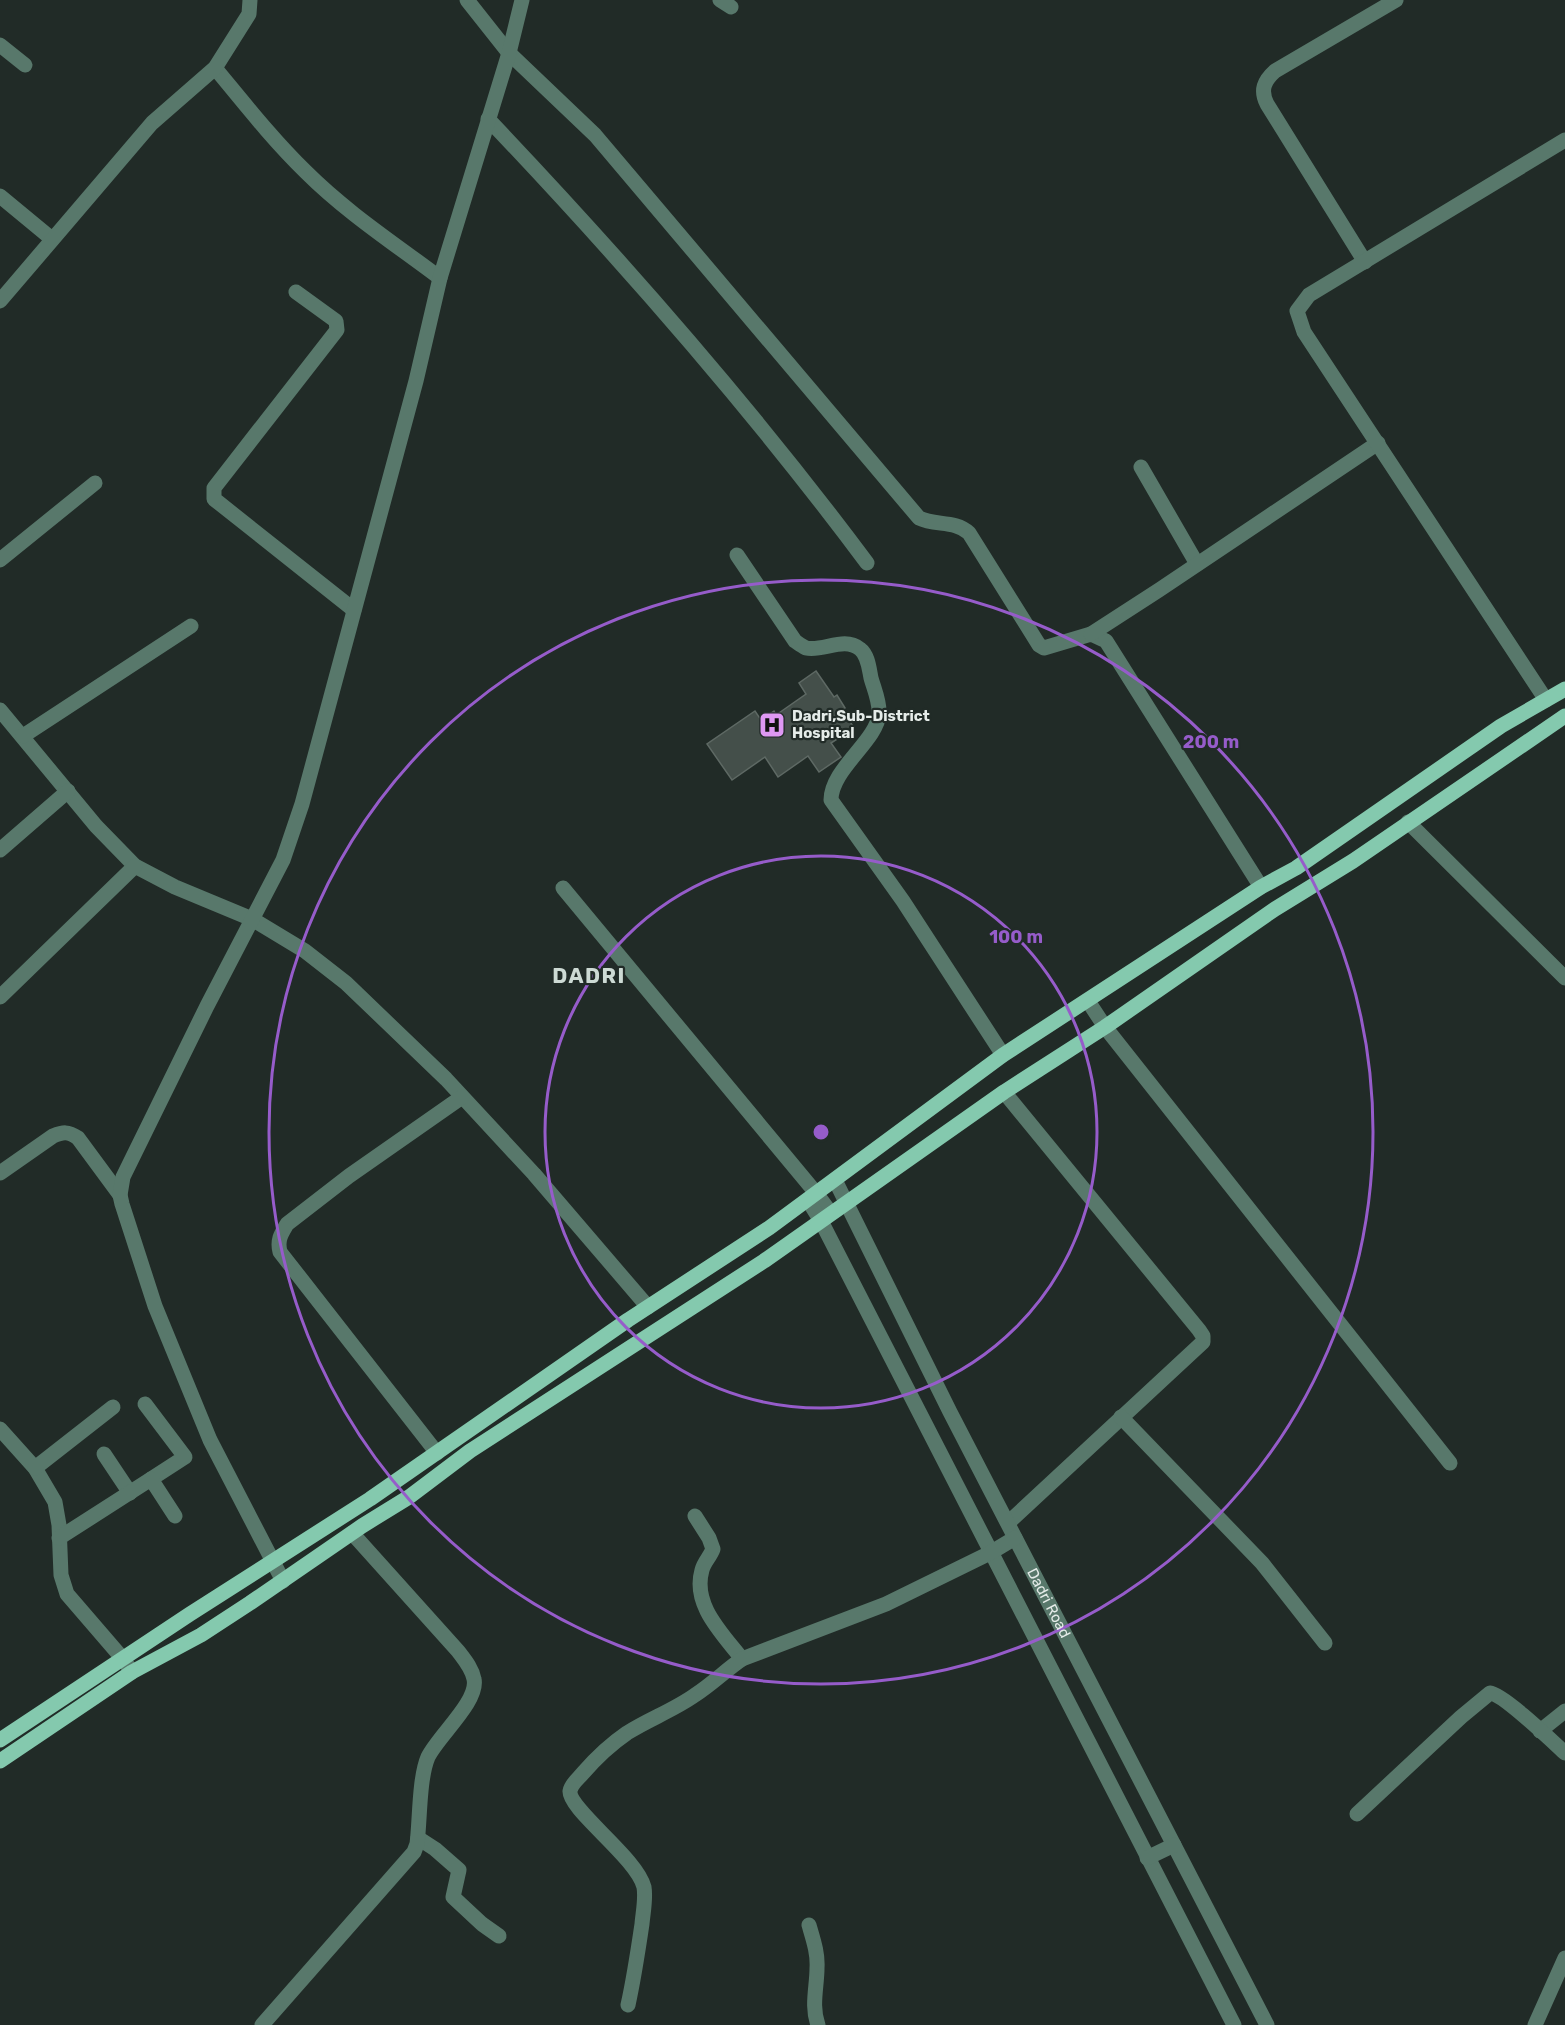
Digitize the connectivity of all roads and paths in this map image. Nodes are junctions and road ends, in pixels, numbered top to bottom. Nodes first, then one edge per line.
1 (250, 0) edge
2 (467, 0) edge
3 (522, 0) edge
4 (1396, 0) edge
5 (0, 45) edge
6 (509, 53) junction
7 (25, 65) dead end
8 (215, 68) junction
9 (488, 119) junction
10 (1565, 140) edge
11 (0, 196) edge
12 (52, 239) junction
13 (1365, 262) junction
14 (440, 278) junction
15 (296, 292) dead end
16 (0, 301) edge
17 (1378, 443) junction
18 (1141, 467) dead end
19 (95, 483) dead end
20 (737, 555) dead end
21 (0, 560) edge
22 (867, 563) dead end
23 (1197, 564) junction
24 (354, 610) junction
25 (191, 626) dead end
26 (1091, 634) junction
27 (1565, 689) edge
28 (1546, 700) junction
29 (0, 710) edge
30 (1564, 720) edge
31 (23, 736) junction
32 (68, 791) junction
33 (1408, 822) junction
34 (0, 850) edge
35 (135, 866) junction
36 (1261, 887) junction
37 (563, 888) dead end
38 (252, 919) junction
39 (1565, 978) edge
40 (0, 997) edge
41 (1088, 1000) junction
42 (1105, 1027) junction
43 (1003, 1055) junction
44 (1004, 1092) junction
45 (462, 1097) junction
46 (0, 1173) edge
47 (835, 1180) junction
48 (120, 1195) junction
49 (812, 1196) junction
50 (847, 1202) junction
51 (825, 1216) junction
52 (648, 1307) junction
53 (144, 1404) dead end
54 (113, 1407) dead end
55 (1121, 1417) junction
56 (0, 1429) edge
57 (436, 1453) junction
58 (104, 1454) dead end
59 (1450, 1463) dead end
60 (35, 1468) junction
61 (151, 1479) junction
62 (130, 1493) junction
63 (175, 1516) dead end
64 (695, 1516) dead end
65 (1008, 1523) junction
66 (352, 1533) junction
67 (59, 1538) junction
68 (1016, 1538) junction
69 (990, 1553) junction
70 (273, 1562) junction
71 (283, 1581) junction
72 (1325, 1643) dead end
73 (123, 1659) junction
74 (742, 1659) junction
75 (132, 1672) junction
76 (1565, 1711) edge
77 (1540, 1731) junction
78 (0, 1740) edge
79 (1565, 1753) edge
80 (0, 1761) edge
81 (1358, 1814) dead end
82 (418, 1838) junction
83 (1174, 1845) junction
84 (1147, 1858) junction
85 (809, 1925) dead end
86 (499, 1935) dead end
87 (1565, 1958) edge
88 (628, 2005) dead end
89 (262, 2025) edge
90 (818, 2025) edge
91 (1234, 2025) edge
92 (1266, 2025) edge
93 (1535, 2025) edge

1 - 8 street
2 - 6 street
3 - 6 street
4 - 13 street
5 - 7 street
6 - 9 street
6 - 26 street
8 - 12 street
8 - 14 street
9 - 14 street
9 - 22 street
10 - 13 street
11 - 12 street
12 - 16 street
13 - 17 street
14 - 24 street
15 - 24 street
17 - 23 street
17 - 28 street
18 - 23 street
19 - 21 street
20 - 43 street
23 - 26 street
24 - 38 street
25 - 31 street
26 - 36 street
27 - 28 main road
28 - 36 main road
29 - 31 street
30 - 33 main road
31 - 32 street
32 - 34 street
32 - 35 street
33 - 39 street
33 - 42 main road
35 - 38 street
35 - 40 street
36 - 41 main road
37 - 49 street, Dadri Road
38 - 45 street
38 - 48 street
41 - 42 street
41 - 43 main road
42 - 44 main road
42 - 59 street
43 - 47 main road
44 - 50 main road
44 - 55 street
45 - 52 street
45 - 57 street
46 - 48 street
47 - 49 main road
47 - 50 street, Dadri Road
48 - 70 street
49 - 51 street, Dadri Road
49 - 52 main road
50 - 51 main road
50 - 65 street, Dadri Road
51 - 66 main road
51 - 69 street, Dadri Road
52 - 57 main road
53 - 61 street
54 - 60 street
55 - 65 street
55 - 72 street
56 - 60 street
57 - 70 main road
58 - 62 street
60 - 67 street
61 - 62 street
61 - 63 street
62 - 67 street
64 - 74 street
65 - 68 street, Dadri Road
66 - 71 main road
66 - 82 street
67 - 73 street
68 - 69 street
68 - 83 street, Dadri Road
69 - 74 street
69 - 84 street, Dadri Road
70 - 71 street
70 - 73 main road
71 - 75 main road
73 - 75 street
73 - 78 main road
74 - 88 street
75 - 80 main road
76 - 77 street
77 - 79 street
77 - 81 street
82 - 86 street
82 - 89 street
83 - 84 street
83 - 92 street, Dadri Road
84 - 91 street, Dadri Road
85 - 90 street
87 - 93 street

